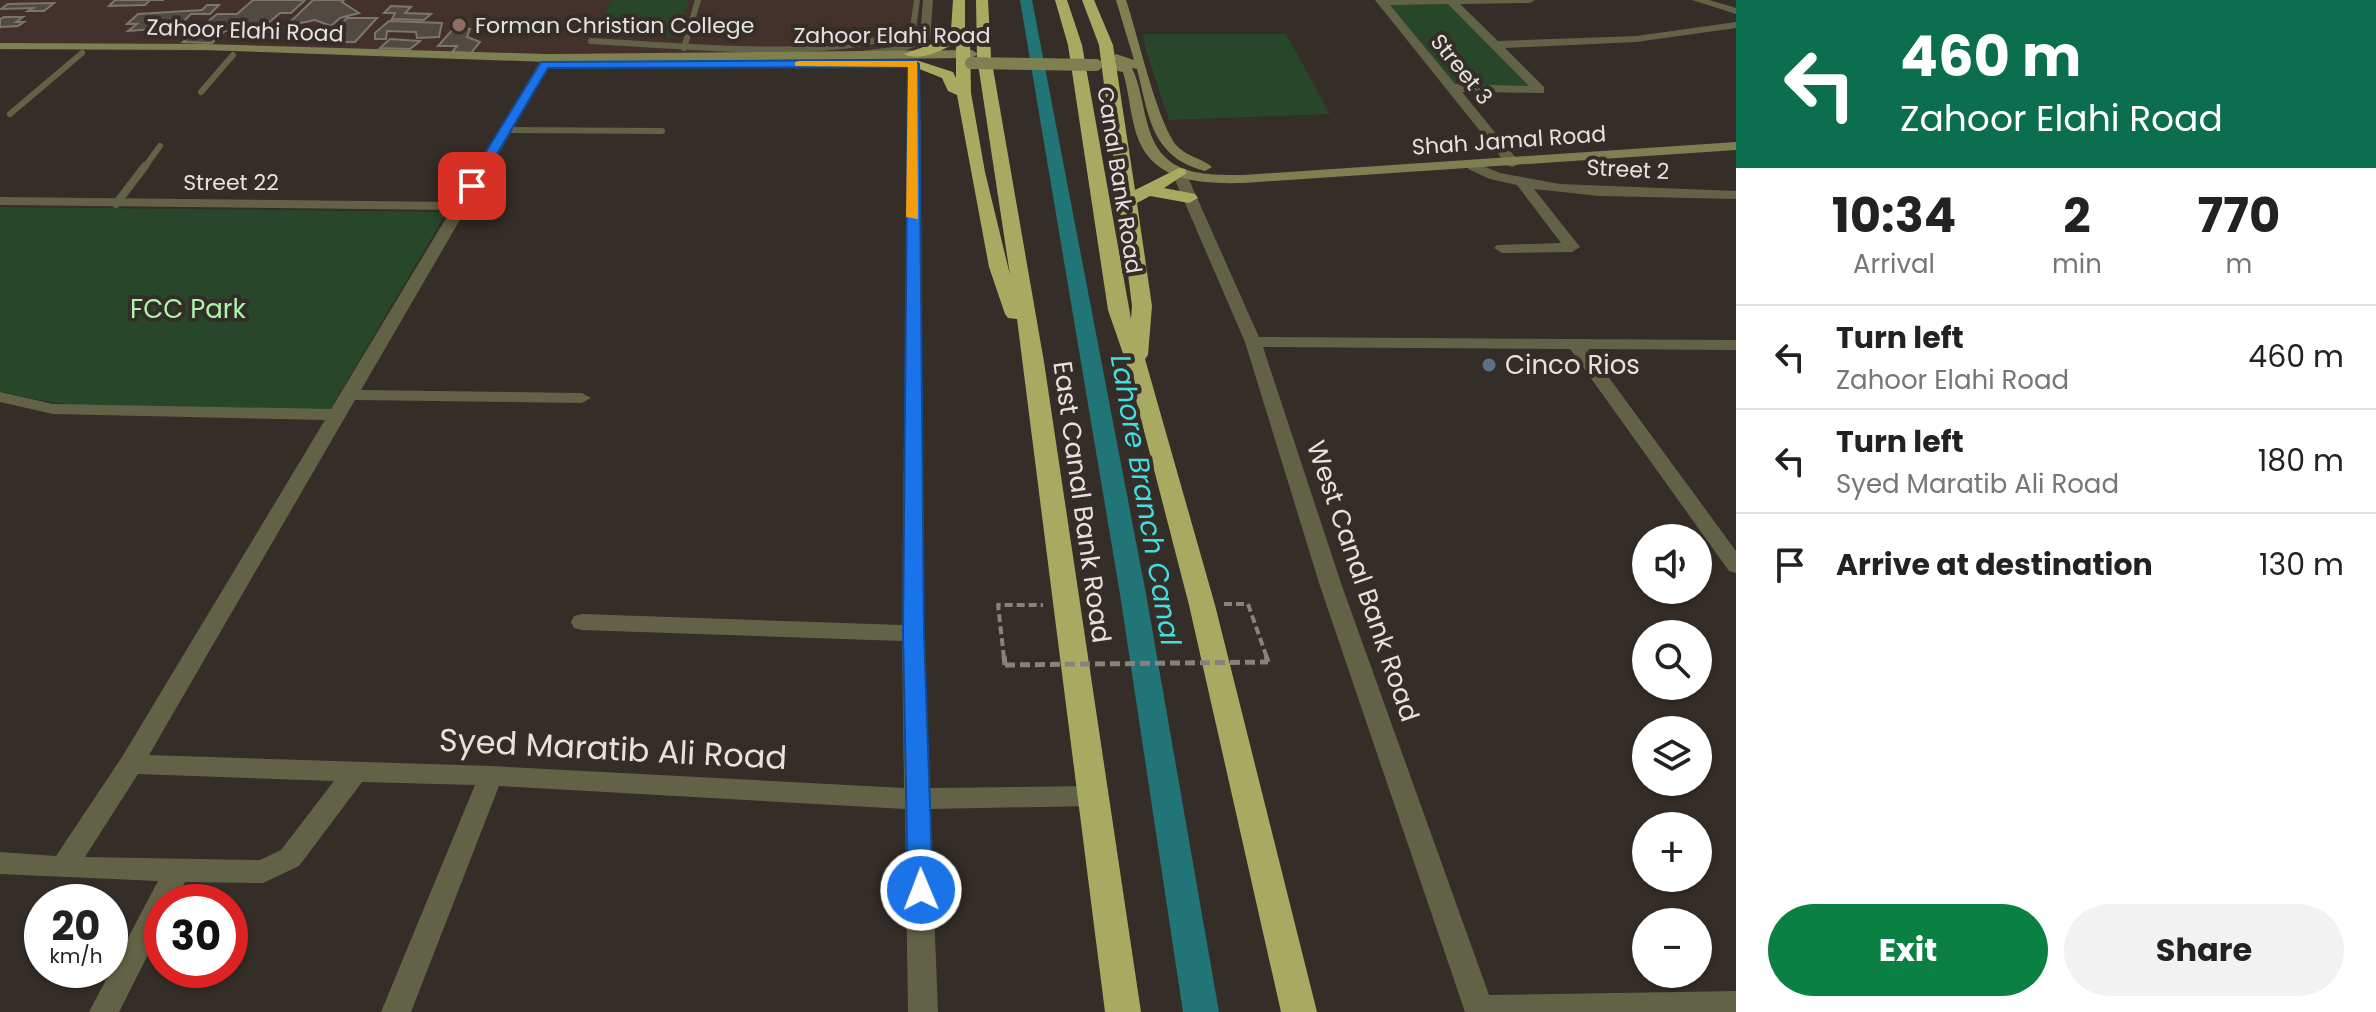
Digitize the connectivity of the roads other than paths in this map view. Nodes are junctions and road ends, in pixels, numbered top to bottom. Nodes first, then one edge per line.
1 (698, 0) edge
2 (917, 0) edge
3 (928, 0) edge
4 (959, 0) edge
5 (982, 0) edge
6 (1061, 0) edge
7 (1088, 0) edge
8 (1121, 0) edge
9 (1530, 0) edge
10 (1697, 0) edge
11 (1381, 1) edge
12 (1452, 2) edge
13 (1736, 11) edge
14 (1736, 25) edge
15 (958, 31) junction
16 (591, 41) dead end
17 (685, 44) junction
18 (1496, 45) junction
19 (0, 46) edge
20 (1136, 49) junction
21 (0, 53) edge
22 (82, 53) junction
23 (857, 54) junction
24 (233, 55) junction
25 (681, 57) junction
26 (912, 59) junction
27 (967, 59) junction
28 (1101, 61) junction
29 (546, 62) junction
30 (1142, 67) junction
31 (1452, 88) junction
32 (201, 92) dead end
33 (964, 93) junction
34 (10, 114) dead end
35 (506, 130) junction
36 (662, 131) dead end
37 (160, 146) dead end
38 (1736, 146) edge
39 (1513, 163) junction
40 (1473, 166) junction
41 (1179, 173) junction
42 (1285, 174) junction
43 (1522, 182) junction
44 (1148, 190) junction
45 (1736, 195) edge
46 (1189, 198) junction
47 (0, 201) edge
48 (1128, 201) junction
49 (116, 204) junction
50 (461, 206) junction
51 (1502, 248) dead end
52 (1253, 342) junction
53 (1574, 342) junction
54 (1736, 345) edge
55 (1034, 362) junction
56 (1137, 365) junction
57 (349, 395) junction
58 (0, 397) edge
59 (582, 398) dead end
60 (337, 415) junction
61 (1705, 524) edge
62 (1712, 533) joint
63 (1736, 538) edge
64 (1736, 566) edge
65 (582, 622) dead end
66 (913, 633) junction
67 (131, 764) junction
68 (356, 771) junction
69 (491, 776) junction
70 (1091, 796) junction
71 (919, 799) junction
72 (0, 863) edge
73 (63, 868) junction
74 (177, 871) junction
75 (1736, 1005) edge
76 (1480, 1011) edge
77 (104, 1012) edge
78 (396, 1012) edge
79 (923, 1012) edge
80 (1123, 1012) edge
81 (1299, 1012) edge

1 - 17 lane
2 - 17 lane
3 - 23 street
4 - 15 highway
5 - 55 highway, East Canal Bank Road
6 - 56 highway, Canal Bank Road
7 - 28 highway
8 - 20 main road
9 - 12 street
10 - 13 street
11 - 12 street
11 - 31 street, Street 3
12 - 18 street
14 - 18 street
15 - 26 highway
15 - 27 highway
16 - 17 lane
17 - 25 lane
18 - 31 street
19 - 29 main road, Zahoor Elahi Road
20 - 28 main road
20 - 30 main road
21 - 22 main road, Zahoor Elahi Road
22 - 24 main road, Zahoor Elahi Road
22 - 34 lane
23 - 25 main road, Zahoor Elahi Road
23 - 26 main road, Zahoor Elahi Road
24 - 29 main road, Zahoor Elahi Road
24 - 32 lane
25 - 29 main road, Zahoor Elahi Road
26 - 27 main road, Zahoor Elahi Road
26 - 29 main road, Zahoor Elahi Road
26 - 33 highway
26 - 66 street
27 - 28 main road, Zahoor Elahi Road, bridge
27 - 33 highway
28 - 30 main road
28 - 41 main road
28 - 48 highway
29 - 35 street
30 - 42 main road
31 - 39 street, Street 3
33 - 55 highway
35 - 36 lane
35 - 50 street
37 - 49 lane
38 - 39 main road, Shah Jamal Road
39 - 40 main road, Shah Jamal Road
40 - 42 main road, Shah Jamal Road
40 - 43 street, Street 2
41 - 42 main road
41 - 44 highway
41 - 46 street, West Canal Bank Road
43 - 45 street, Street 2
43 - 51 street
44 - 46 highway
44 - 48 highway
46 - 52 street, West Canal Bank Road
47 - 49 street, Street 22
48 - 56 highway
49 - 50 street, Street 22
50 - 57 street
52 - 53 street
52 - 76 street, West Canal Bank Road
53 - 54 street
53 - 61 street
55 - 70 highway, East Canal Bank Road
56 - 81 highway
57 - 59 street
57 - 60 street
58 - 60 street
60 - 67 street
62 - 63 street
62 - 64 street
65 - 66 street
66 - 71 street
67 - 68 street, Syed Maratib Ali Road
67 - 73 street
68 - 69 street, Syed Maratib Ali Road
68 - 74 street
69 - 71 street, Syed Maratib Ali Road
69 - 78 street
70 - 71 street, Syed Maratib Ali Road
70 - 80 highway, East Canal Bank Road
71 - 79 street
72 - 73 street
73 - 74 street
74 - 77 street
75 - 76 street

